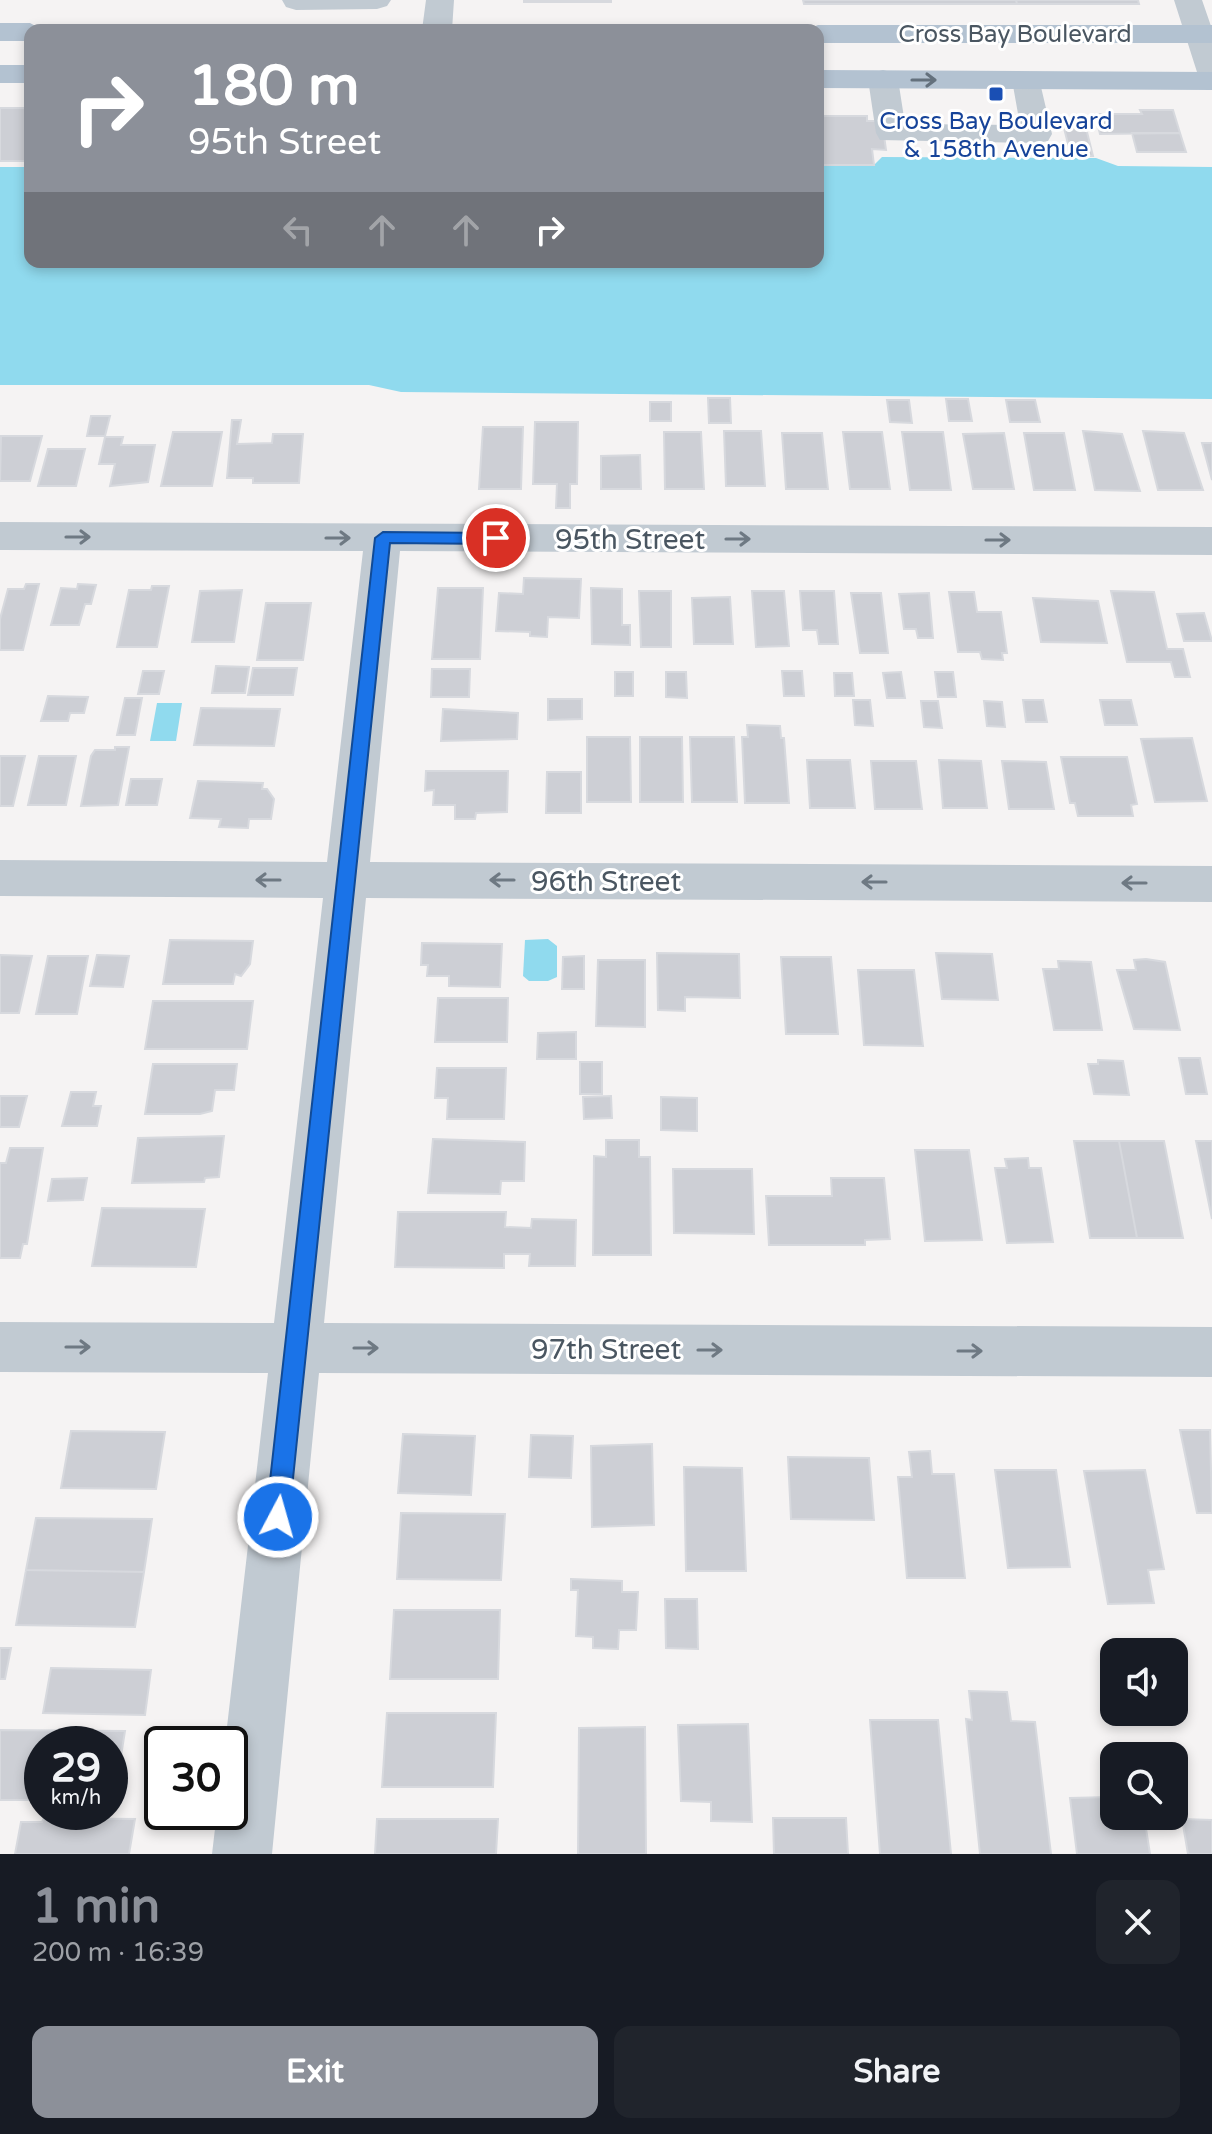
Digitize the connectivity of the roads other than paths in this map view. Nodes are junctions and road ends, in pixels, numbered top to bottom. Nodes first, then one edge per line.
1 (296, 0) edge
2 (440, 0) edge
3 (1188, 0) edge
4 (375, 11) edge
5 (290, 24) edge
6 (438, 24) edge
7 (0, 32) edge
8 (24, 32) edge
9 (824, 34) edge
10 (1206, 34) edge
11 (1212, 72) edge
12 (0, 74) edge
13 (24, 74) edge
14 (824, 79) edge
15 (883, 79) junction
16 (1027, 80) junction
17 (1212, 81) edge
18 (0, 536) edge
19 (383, 538) junction
20 (1212, 541) edge
21 (0, 878) edge
22 (346, 880) junction
23 (1212, 884) edge
24 (0, 1347) edge
25 (296, 1348) junction
26 (1212, 1352) edge
27 (242, 1854) edge

1 - 4 street
1 - 5 street
2 - 6 street
3 - 10 street
7 - 8 main road
9 - 10 main road, Cross Bay Boulevard
10 - 11 street
12 - 13 main road
14 - 15 main road, Cross Bay Boulevard
15 -> 16 main road, Cross Bay Boulevard
15 - 16 street
16 - 17 main road, Cross Bay Boulevard
18 -> 19 street, 95th Street
19 -> 20 street, 95th Street
19 - 22 street
22 -> 21 street, 96th Street
23 -> 22 street, 96th Street
22 - 25 street
24 -> 25 street, 97th Street
25 -> 26 street, 97th Street
25 - 27 street

